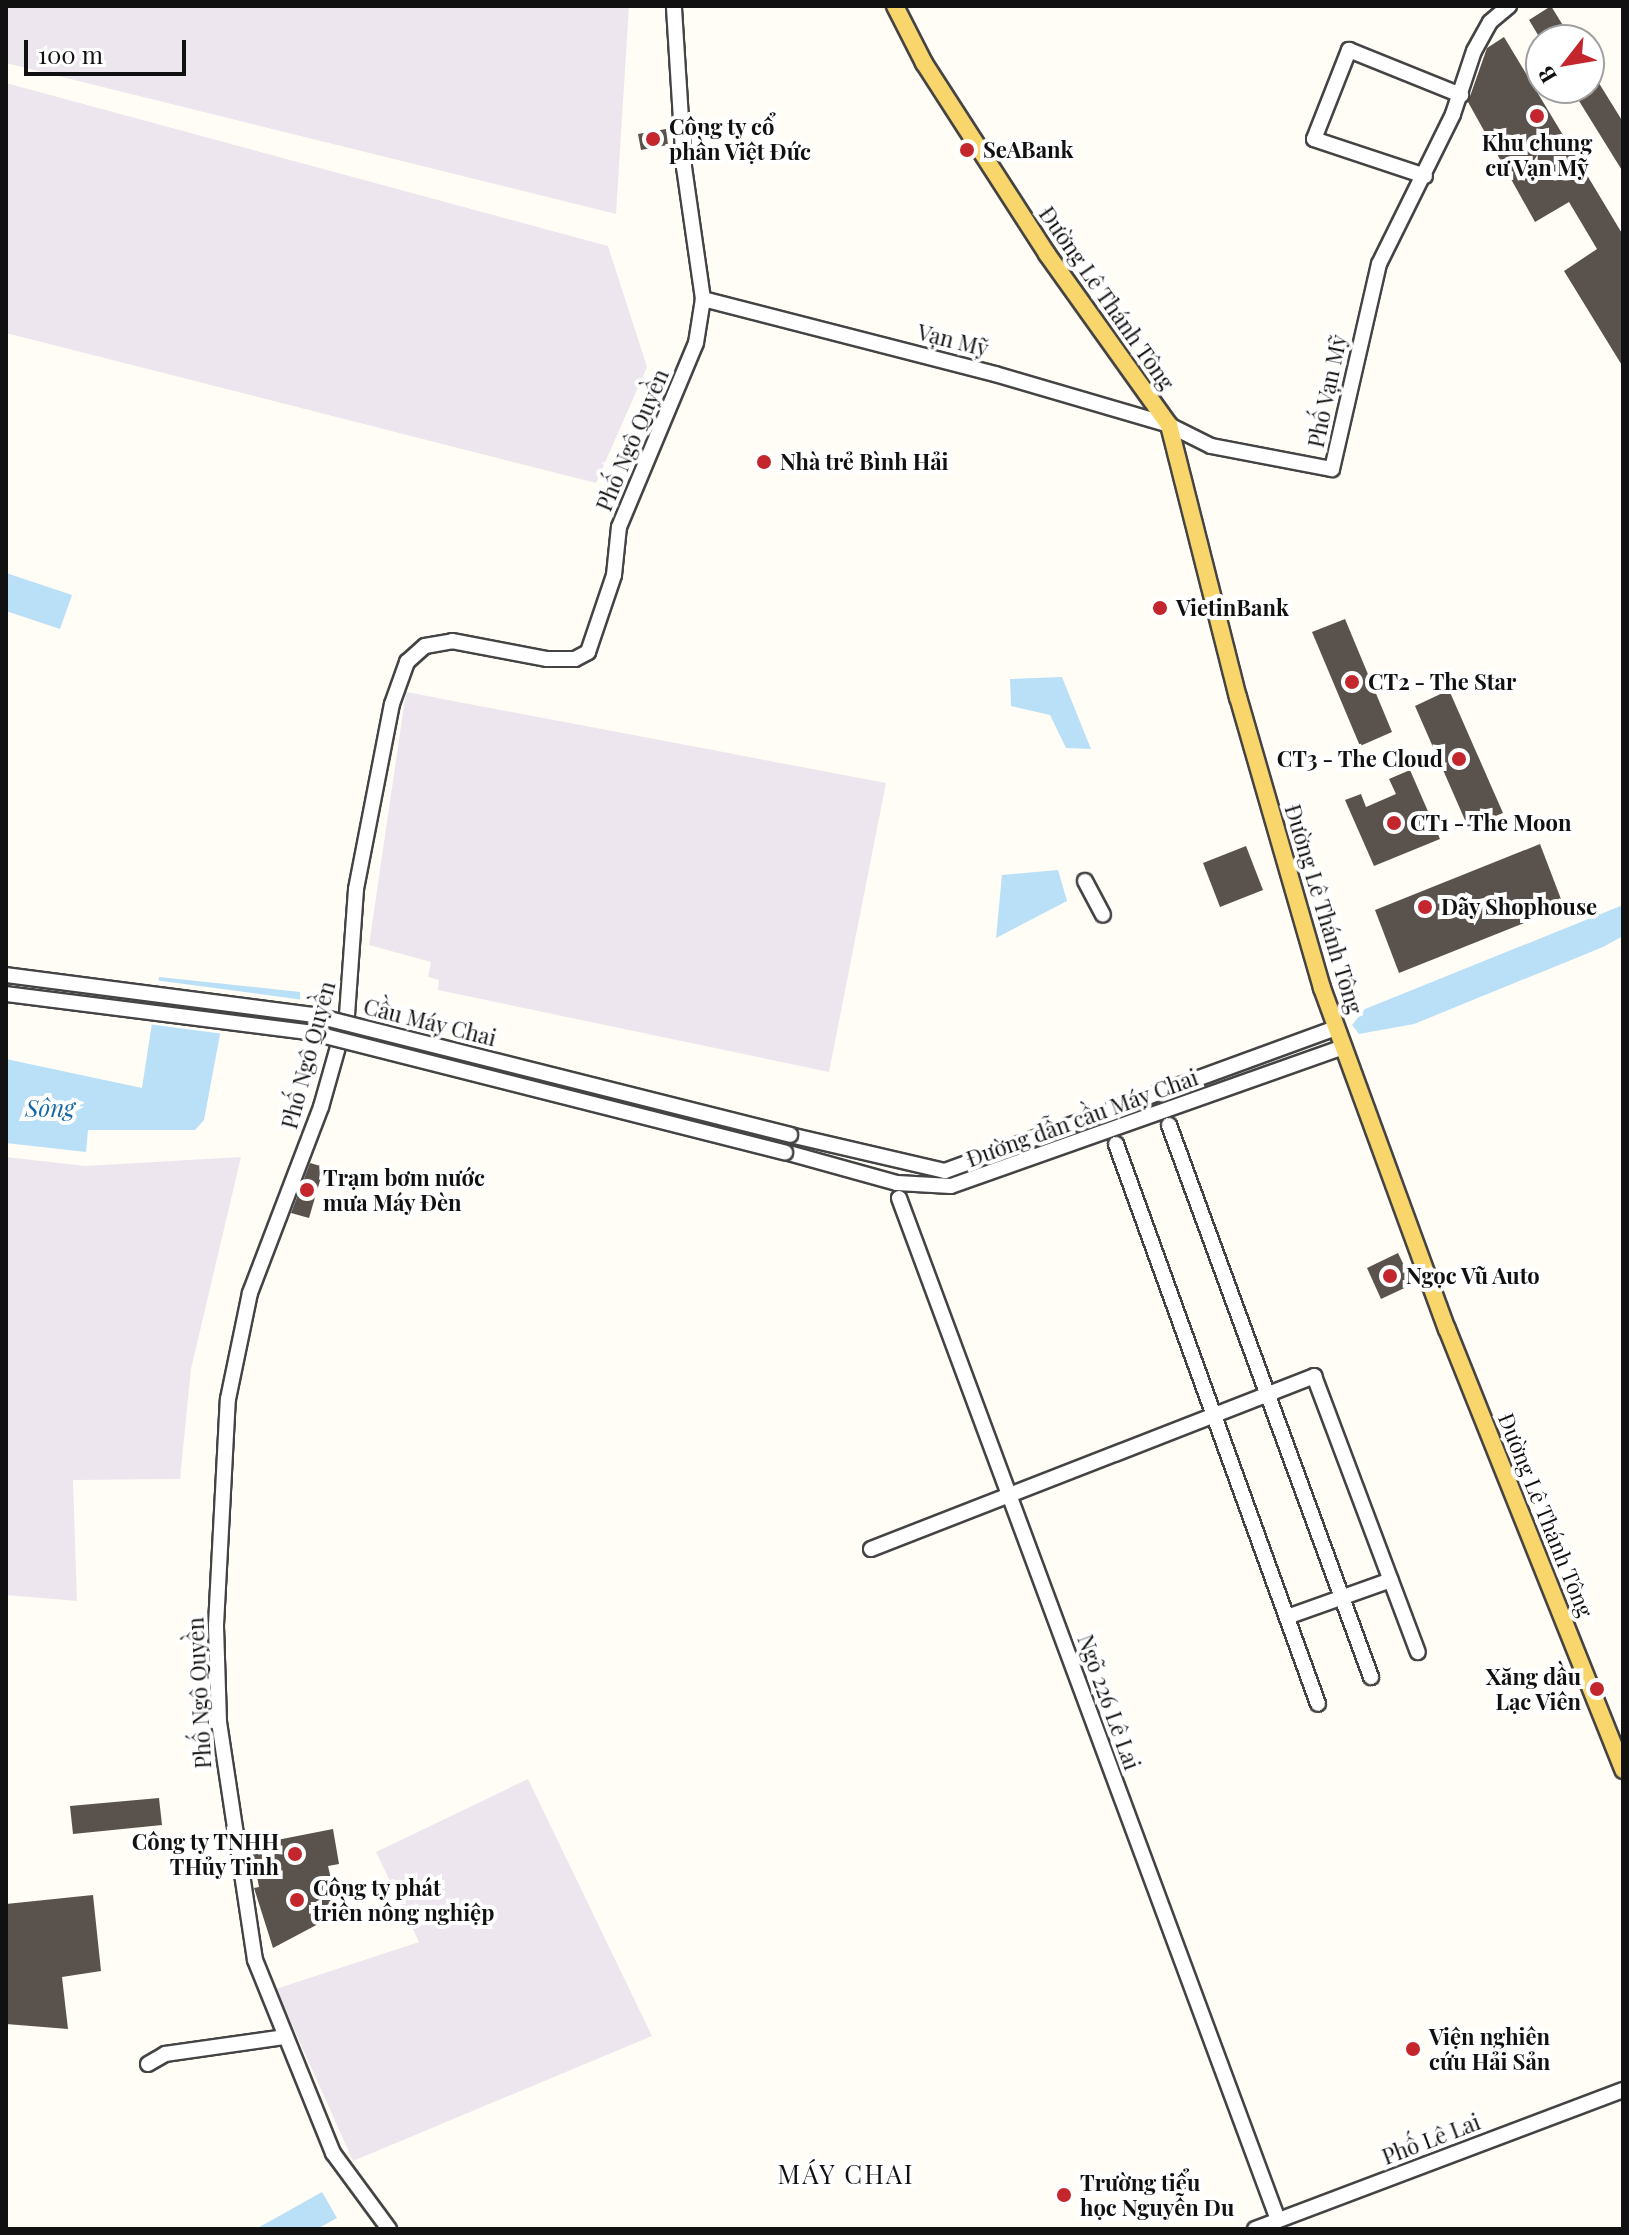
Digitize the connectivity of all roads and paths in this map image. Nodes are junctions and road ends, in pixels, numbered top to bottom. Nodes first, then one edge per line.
1 (674, 6) edge
2 (895, 6) edge
3 (1509, 6) edge
4 (1461, 95) junction
5 (1425, 176) junction
6 (703, 299) junction
7 (995, 374) joint
8 (1169, 425) junction
9 (1085, 881) dead end
10 (1103, 915) dead end
11 (6, 975) edge
12 (6, 994) edge
13 (1336, 1028) junction
14 (1343, 1047) junction
15 (1169, 1125) dead end
16 (790, 1135) joint
17 (1116, 1144) dead end
18 (785, 1152) joint
19 (899, 1198) dead end
20 (1267, 1393) junction
21 (1213, 1412) junction
22 (1009, 1495) junction
23 (871, 1549) dead end
24 (1391, 1580) junction
25 (1342, 1598) junction
26 (1287, 1617) junction
27 (1418, 1652) dead end
28 (1371, 1677) dead end
29 (1318, 1704) dead end
30 (1623, 1770) edge
31 (284, 2037) junction
32 (148, 2064) dead end
33 (1623, 2090) edge
34 (1278, 2220) junction
35 (389, 2229) edge
36 (1255, 2229) edge

1 - 6 street, Phố Ngô Quyền
2 - 8 main road, Đường Lê Thánh Tông
3 - 4 street, Phố Vạn Mỹ
4 - 5 street, Phố Vạn Mỹ
4 - 5 street
5 - 8 street, Phố Vạn Mỹ
6 - 7 street, Vạn Mỹ
6 - 31 street, Phố Ngô Quyền
7 - 8 street, Phố Vạn Mỹ
8 - 13 main road, Đường Lê Thánh Tông
9 - 10 street
11 - 16 street, Cầu Máy Chai, bridge
12 - 18 street, Cầu Máy Chai, bridge
13 - 14 main road, Đường Lê Thánh Tông
13 - 16 street, Đường dẫn cầu Máy Chai
14 - 18 street, Đường dẫn cầu Máy Chai
14 - 30 main road, Đường Lê Thánh Tông
15 - 20 street
17 - 21 street
19 - 22 street, Ngõ 226 Lê Lai
20 - 21 street
20 - 24 street
20 - 25 street
21 - 22 street
21 - 26 street
22 - 23 street
22 - 34 street, Ngõ 226 Lê Lai
24 - 25 street
24 - 27 street
25 - 26 street
25 - 28 street
26 - 29 street
31 - 32 street
31 - 35 street, Phố Ngô Quyền
33 - 34 street, Phố Lê Lai
34 - 36 street, Phố Lê Lai

